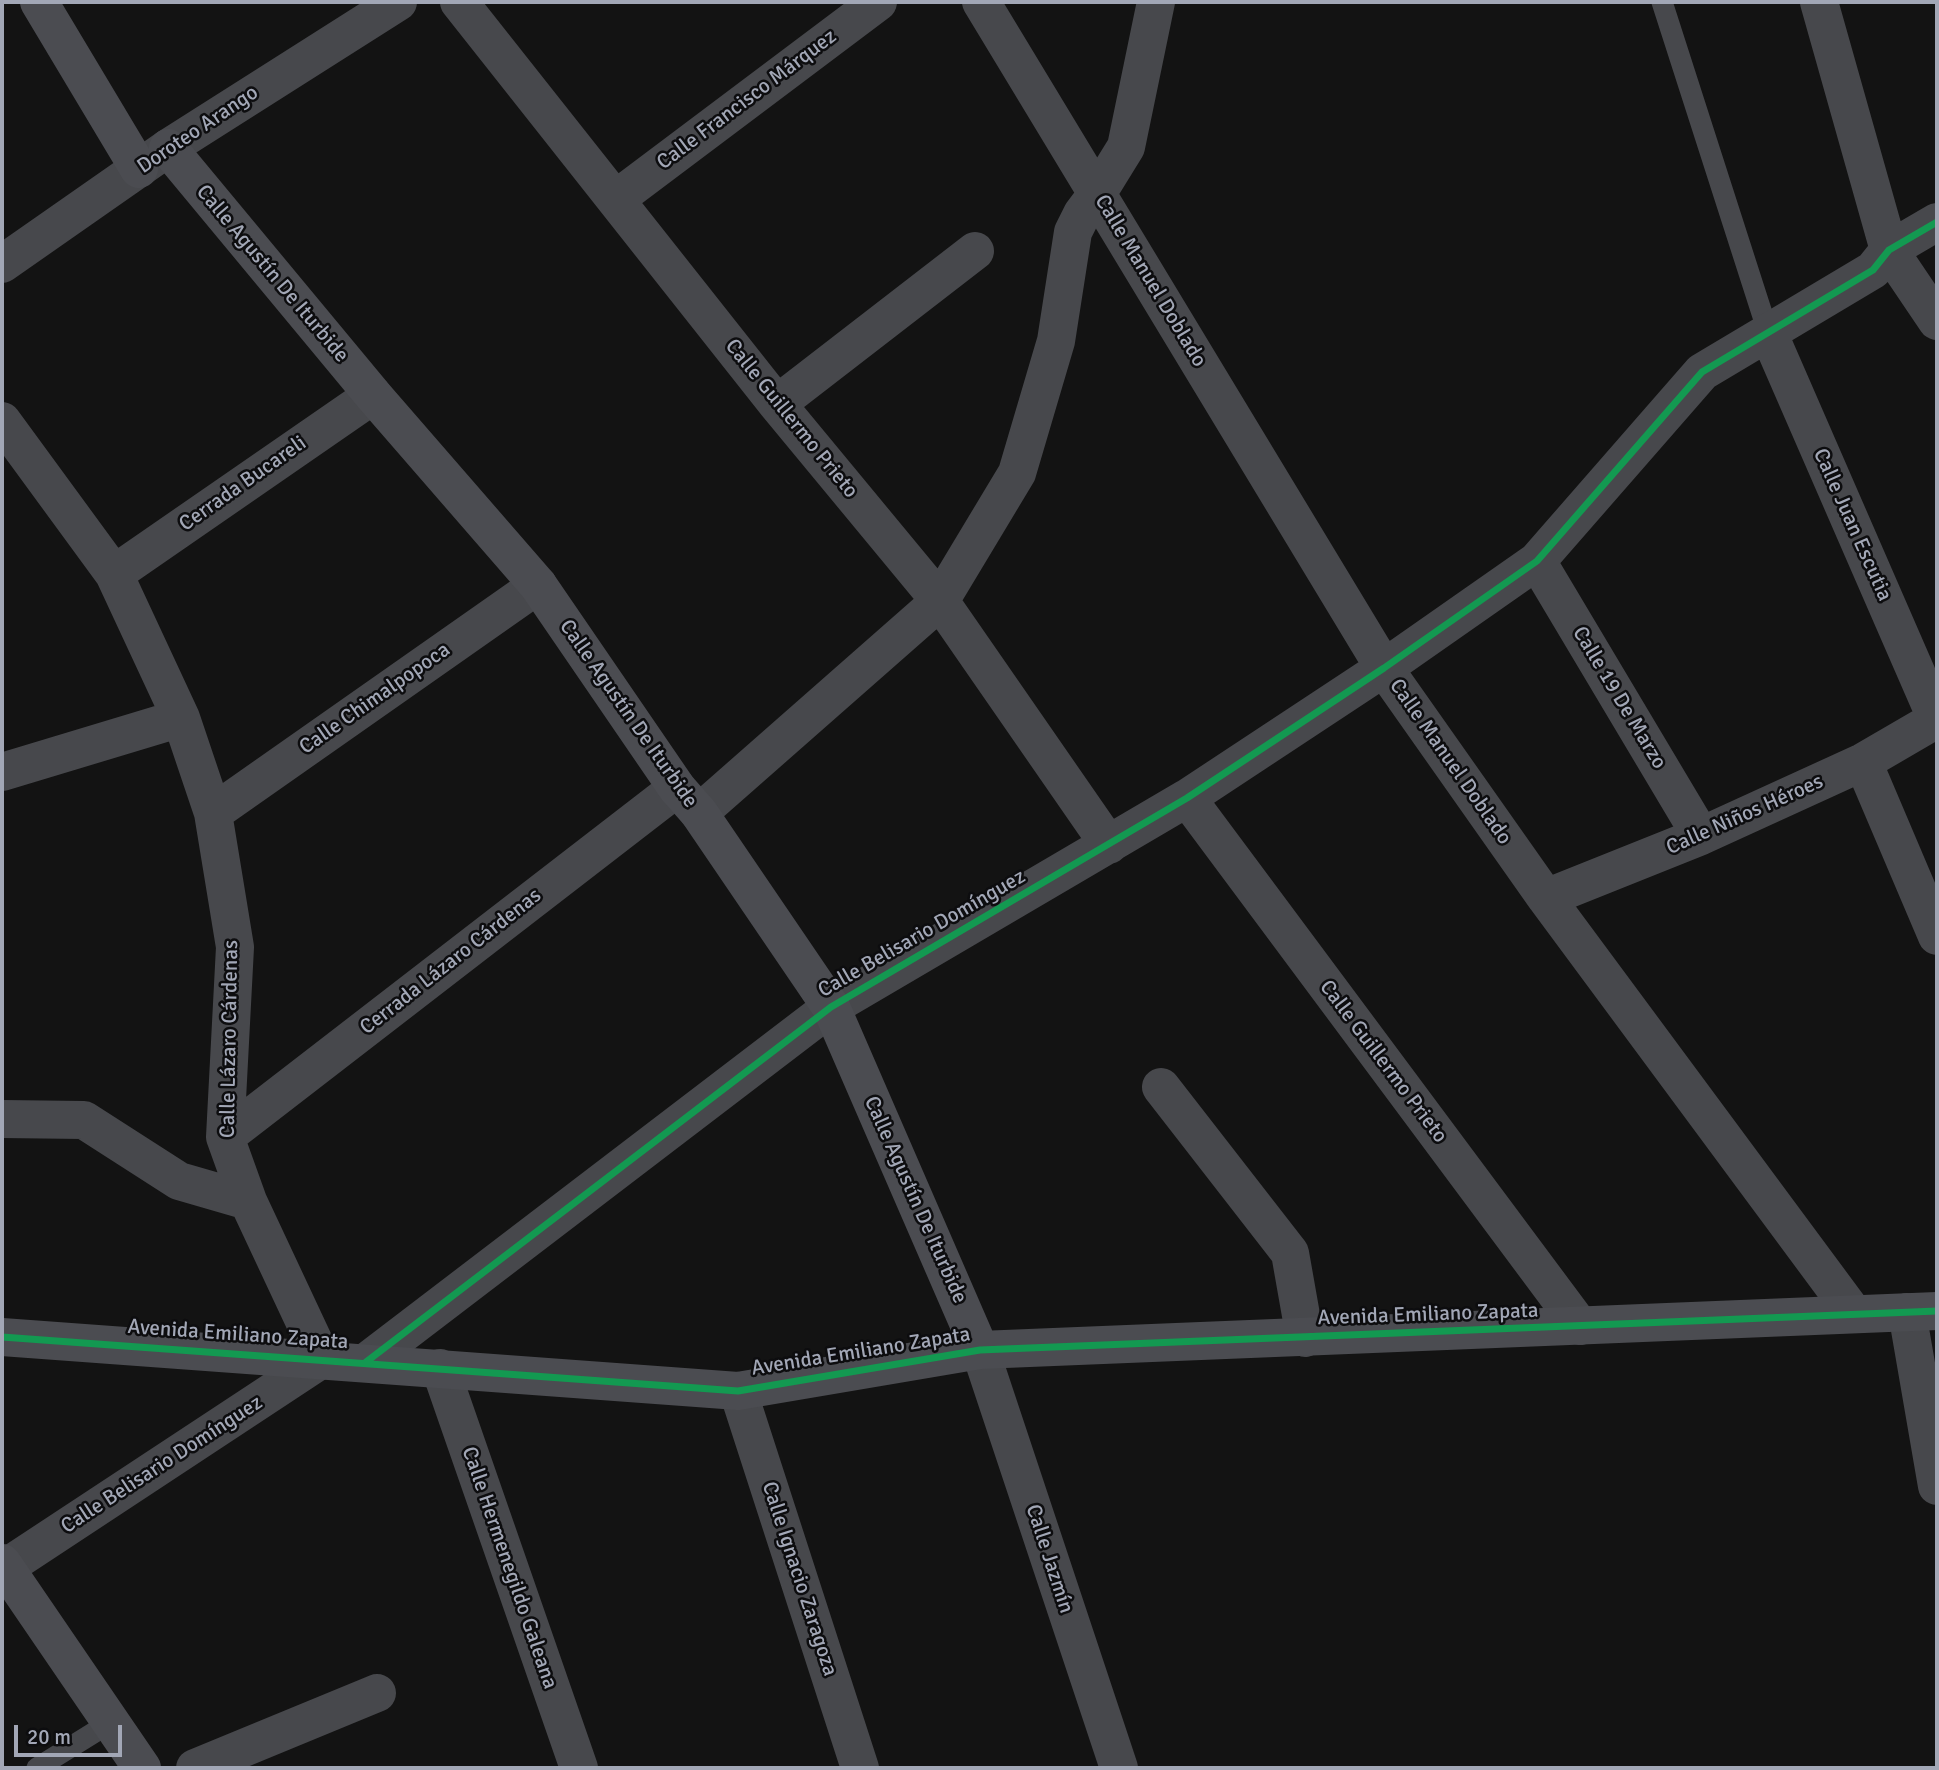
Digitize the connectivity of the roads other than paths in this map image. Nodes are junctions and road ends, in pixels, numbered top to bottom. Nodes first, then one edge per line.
1 (38, 2) edge
2 (398, 2) edge
3 (459, 2) edge
4 (878, 2) edge
5 (981, 2) edge
6 (1156, 2) edge
7 (1662, 2) edge
8 (1819, 2) edge
9 (354, 13) edge
10 (153, 159) junction
11 (1097, 194) junction
12 (616, 199) junction
13 (1937, 222) edge
14 (1889, 250) junction
15 (975, 251) dead end
16 (2, 264) edge
17 (1937, 321) edge
18 (1768, 331) junction
19 (373, 395) junction
20 (778, 404) junction
21 (2, 421) edge
22 (1537, 561) junction
23 (114, 573) junction
24 (538, 585) junction
25 (940, 601) junction
26 (1384, 668) junction
27 (181, 718) junction
28 (1937, 719) edge
29 (1863, 762) junction
30 (2, 772) edge
31 (1187, 798) junction
32 (688, 800) junction
33 (213, 813) junction
34 (1701, 836) junction
35 (1109, 845) junction
36 (1546, 898) junction
37 (1937, 936) edge
38 (831, 1007) junction
39 (1161, 1087) dead end
40 (2, 1119) edge
41 (225, 1137) junction
42 (248, 1201) junction
43 (1922, 1312) edge
44 (1854, 1314) junction
45 (1580, 1326) junction
46 (2, 1336) edge
47 (1306, 1338) junction
48 (980, 1350) junction
49 (323, 1359) junction
50 (366, 1362) junction
51 (440, 1368) junction
52 (738, 1391) junction
53 (1937, 1486) edge
54 (3, 1567) edge
55 (377, 1693) dead end
56 (111, 1722) junction
57 (37, 1768) edge
58 (142, 1768) edge
59 (195, 1768) edge
60 (579, 1768) edge
61 (860, 1768) edge
62 (1119, 1768) edge

1 - 10 street, Calle Agustín De Iturbide
2 - 9 street, Doroteo Arango
3 - 12 street, Calle Guillermo Prieto
4 - 12 street, Calle Francisco Márquez
5 - 11 street, Calle Manuel Doblado
6 - 11 street, Cerrada Lázaro Cárdenas
7 - 18 lane
8 - 14 street
9 - 10 street, Doroteo Arango
10 - 16 street, Doroteo Arango
10 - 19 street, Calle Agustín De Iturbide
11 - 25 street, Cerrada Lázaro Cárdenas
11 - 26 street, Calle Manuel Doblado
12 - 20 street, Calle Guillermo Prieto
13 - 14 street, Calle Belisario Domínguez
14 - 17 street
14 - 18 street, Calle Belisario Domínguez
15 - 20 street
18 - 22 street, Calle Belisario Domínguez
18 - 28 street, Calle Juan Escutia
19 - 23 street, Cerrada Bucareli
19 - 24 street, Calle Agustín De Iturbide
20 - 25 street, Calle Guillermo Prieto
21 - 23 street, Calle Lázaro Cárdenas
22 - 26 street, Calle Belisario Domínguez
22 - 34 street, Calle 19 De Marzo
23 - 27 street, Calle Lázaro Cárdenas
24 - 32 street, Calle Agustín De Iturbide
24 - 33 street, Calle Chimalpopoca
25 - 32 street, Cerrada Lázaro Cárdenas
25 - 35 street, Calle Guillermo Prieto
26 - 31 street, Calle Belisario Domínguez
26 - 36 street, Calle Manuel Doblado
27 - 30 street
27 - 33 street, Calle Lázaro Cárdenas
28 - 29 street, Calle Niños Héroes
29 - 34 street, Calle Niños Héroes
29 - 37 street
31 - 35 street, Calle Belisario Domínguez
31 - 45 street, Calle Guillermo Prieto
32 - 38 street, Calle Agustín De Iturbide
32 - 41 street, Cerrada Lázaro Cárdenas
33 - 41 street, Calle Lázaro Cárdenas
34 - 36 street, Calle Niños Héroes
35 - 38 street, Calle Belisario Domínguez
36 - 44 street, Calle Manuel Doblado
38 - 48 street, Calle Agustín De Iturbide
38 - 50 street, Calle Belisario Domínguez
39 - 47 street
40 - 42 street
41 - 42 street, Calle Lázaro Cárdenas
42 - 49 street, Calle Lázaro Cárdenas
43 - 44 street, Avenida Emiliano Zapata
43 - 53 street
44 - 45 street, Avenida Emiliano Zapata
45 - 47 street, Avenida Emiliano Zapata
46 - 49 street, Avenida Emiliano Zapata
47 - 48 street, Avenida Emiliano Zapata
48 - 52 street, Avenida Emiliano Zapata
48 - 62 street, Calle Jazmín
49 - 50 street, Avenida Emiliano Zapata
49 - 54 street, Calle Belisario Domínguez
50 - 51 street, Avenida Emiliano Zapata
51 - 52 street, Avenida Emiliano Zapata
51 - 60 street, Calle Hermenegildo Galeana
52 - 61 street, Calle Ignacio Zaragoza
54 - 56 street
55 - 59 street
56 - 57 lane
56 - 58 street

